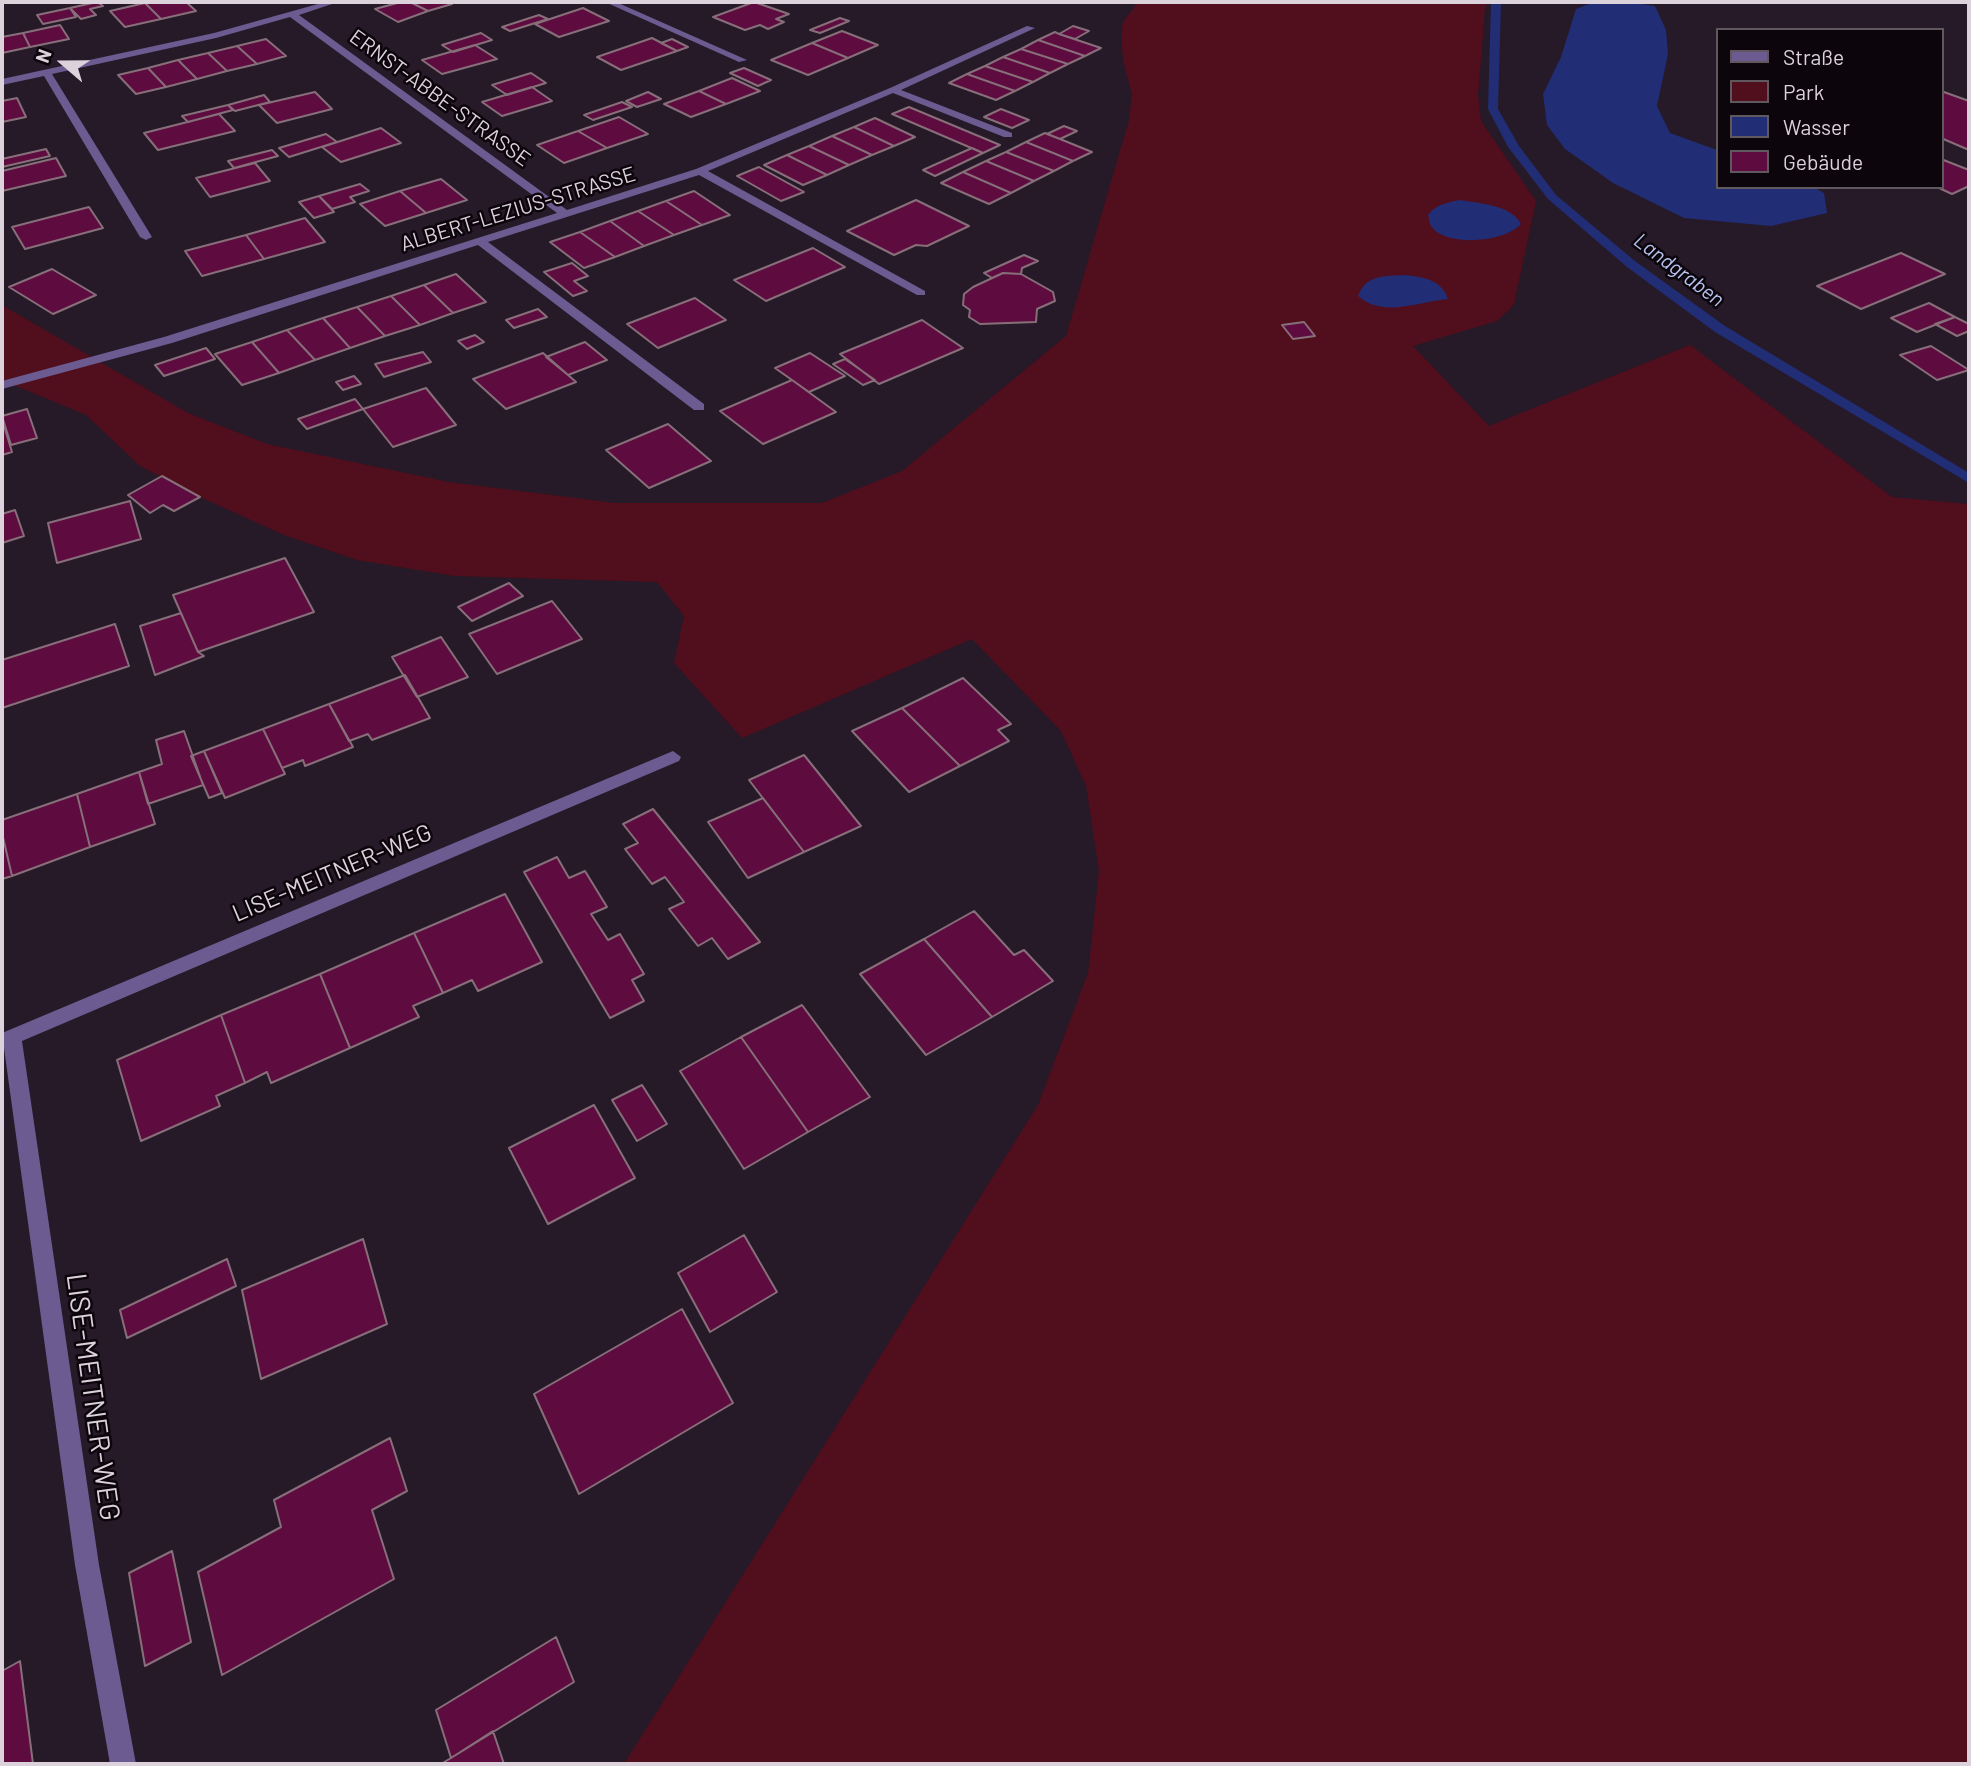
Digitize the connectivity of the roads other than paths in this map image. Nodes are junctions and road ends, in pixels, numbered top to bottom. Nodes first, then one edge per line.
1 (334, 2) edge
2 (609, 2) edge
3 (292, 14) junction
4 (1030, 28) dead end
5 (742, 60) dead end
6 (47, 73) junction
7 (2, 82) edge
8 (893, 90) junction
9 (1008, 135) dead end
10 (700, 171) junction
11 (566, 214) junction
12 (146, 237) dead end
13 (480, 241) junction
14 (921, 293) dead end
15 (2, 385) edge
16 (699, 407) dead end
17 (673, 757) dead end
18 (7, 1040) edge
19 (123, 1764) edge

1 - 3 street
2 - 5 street
3 - 6 street
3 - 11 street, ERNST-ABBE-STRASSE
4 - 8 street, ALBERT-LEZIUS-STRASSE
6 - 7 street
6 - 12 street
8 - 9 street
8 - 10 street, ALBERT-LEZIUS-STRASSE
10 - 11 street, ALBERT-LEZIUS-STRASSE
10 - 14 street
11 - 13 street, ALBERT-LEZIUS-STRASSE
13 - 15 street, ALBERT-LEZIUS-STRASSE
13 - 16 street
17 - 18 street, LISE-MEITNER-WEG
18 - 19 street, LISE-MEITNER-WEG

